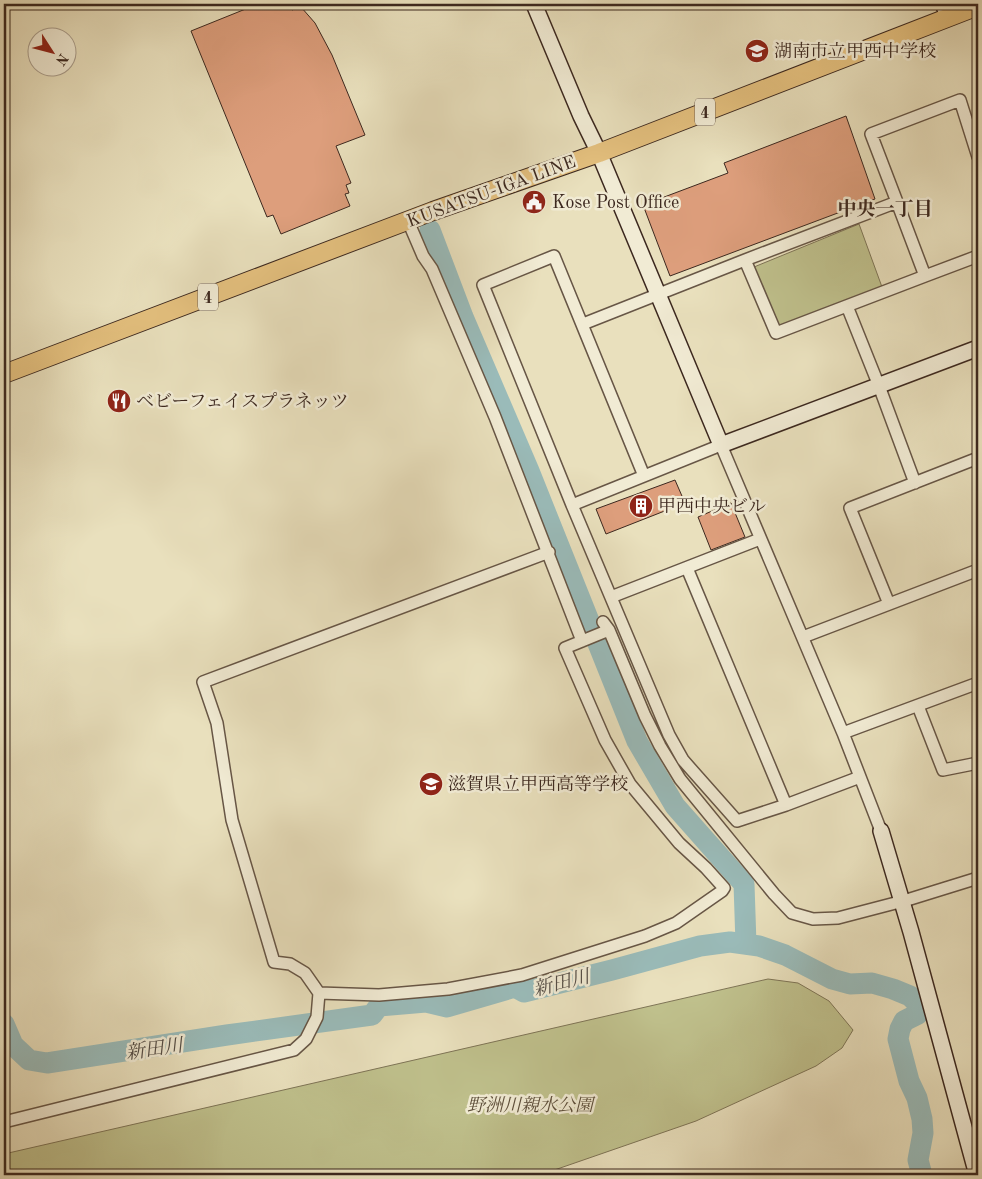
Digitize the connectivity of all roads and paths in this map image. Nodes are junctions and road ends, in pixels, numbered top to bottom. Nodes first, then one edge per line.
1 (534, 4) edge
2 (978, 6) edge
3 (946, 11) edge
4 (599, 153) junction
5 (978, 157) edge
6 (897, 202) junction
7 (410, 220) junction
8 (978, 256) edge
9 (744, 260) junction
10 (925, 276) junction
11 (657, 294) junction
12 (847, 306) junction
13 (583, 324) junction
14 (978, 348) edge
15 (4, 374) edge
16 (879, 386) junction
17 (721, 446) junction
18 (978, 458) edge
19 (644, 476) junction
20 (915, 483) junction
21 (572, 505) junction
22 (760, 539) junction
23 (549, 552) junction
24 (687, 568) junction
25 (978, 570) edge
26 (610, 597) junction
27 (889, 604) junction
28 (803, 637) junction
29 (585, 640) junction
30 (978, 683) edge
31 (918, 706) junction
32 (844, 733) junction
33 (978, 763) edge
34 (860, 777) junction
35 (786, 805) junction
36 (881, 831) joint
37 (978, 878) edge
38 (902, 901) junction
39 (319, 993) junction
40 (4, 1122) edge
41 (977, 1175) edge

1 - 4 street
2 - 3 main road, KUSATSU-IGA LINE / 4
3 - 4 main road, KUSATSU-IGA LINE / 4
4 - 7 main road, KUSATSU-IGA LINE / 4
4 - 11 street
5 - 6 street
6 - 9 street
6 - 10 street
7 - 15 main road, KUSATSU-IGA LINE / 4
7 - 23 street
8 - 10 street
9 - 11 street
9 - 12 street
10 - 12 street
11 - 13 street
11 - 17 street
12 - 16 street
13 - 19 street
13 - 21 street
14 - 16 street
16 - 17 street
16 - 20 street
17 - 19 street
17 - 22 street
18 - 20 street
19 - 21 street
20 - 27 street
21 - 26 street
22 - 24 street
22 - 28 street
23 - 29 street
23 - 39 street
24 - 26 street
24 - 35 street
25 - 27 street
26 - 35 street
27 - 28 street
28 - 32 street
29 - 38 street
29 - 39 street
30 - 31 street
31 - 32 street
31 - 33 street
32 - 34 street
34 - 35 street
34 - 36 street
36 - 38 street
37 - 38 street
38 - 41 street
39 - 40 street

